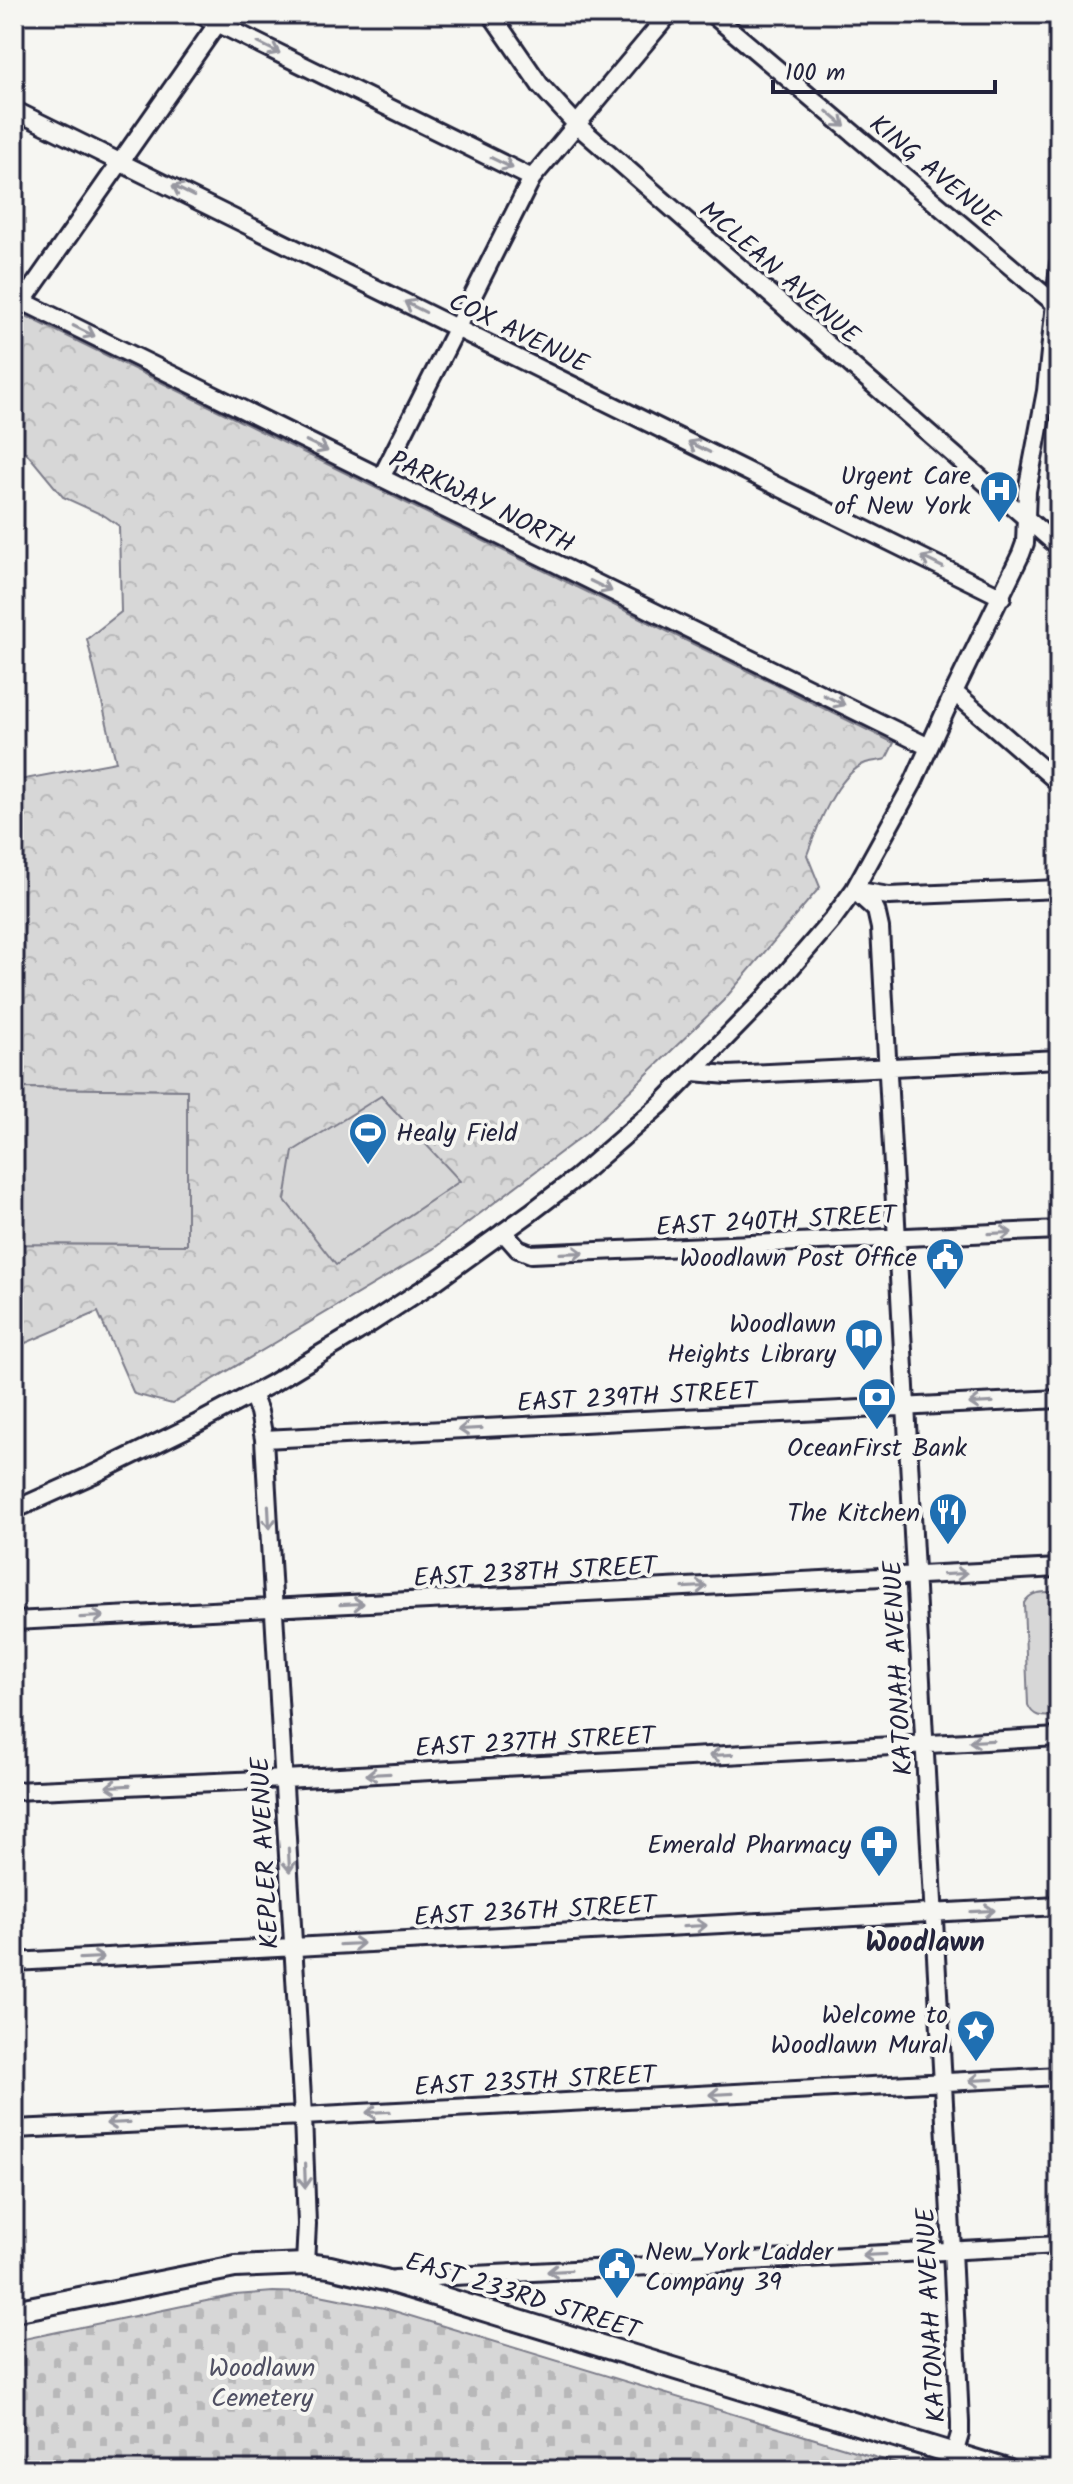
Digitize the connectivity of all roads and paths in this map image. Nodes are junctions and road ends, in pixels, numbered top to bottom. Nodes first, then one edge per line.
1 (199, 14) edge
2 (491, 14) edge
3 (669, 14) edge
4 (712, 14) edge
5 (1049, 14) edge
6 (1059, 18) edge
7 (221, 19) edge
8 (14, 110) edge
9 (577, 125) junction
10 (120, 160) junction
11 (532, 178) junction
12 (1059, 264) edge
13 (18, 299) edge
14 (1054, 303) junction
15 (457, 328) junction
16 (381, 478) junction
17 (1026, 518) junction
18 (1059, 547) edge
19 (1002, 597) junction
20 (954, 692) junction
21 (929, 747) junction
22 (1059, 783) edge
23 (1059, 889) edge
24 (854, 890) junction
25 (1059, 1059) edge
26 (888, 1067) junction
27 (694, 1072) junction
28 (1059, 1230) edge
29 (503, 1232) junction
30 (898, 1238) junction
31 (252, 1394) junction
32 (1059, 1399) edge
33 (907, 1407) junction
34 (264, 1439) junction
35 (14, 1510) edge
36 (1059, 1568) edge
37 (916, 1576) junction
38 (274, 1608) junction
39 (14, 1621) edge
40 (1059, 1737) edge
41 (925, 1744) junction
42 (284, 1779) junction
43 (14, 1791) edge
44 (1059, 1906) edge
45 (934, 1913) junction
46 (294, 1947) junction
47 (14, 1962) edge
48 (1059, 2076) edge
49 (943, 2082) junction
50 (303, 2116) junction
51 (14, 2129) edge
52 (1059, 2245) edge
53 (952, 2250) junction
54 (305, 2264) junction
55 (385, 2280) junction
56 (14, 2311) edge
57 (954, 2454) junction
58 (1007, 2470) edge

1 - 7 street
2 - 9 street, MCLEAN AVENUE
3 - 9 street
4 -> 14 street, KING AVENUE
5 - 6 street
7 - 10 street
7 -> 11 street
8 - 10 street, COX AVENUE
9 - 11 street
9 - 17 street, MCLEAN AVENUE
10 - 13 street
15 -> 10 street, COX AVENUE
11 - 15 street
12 - 14 street
13 -> 16 street, PARKWAY NORTH
14 - 17 street
15 - 16 street
19 -> 15 street, COX AVENUE
16 -> 21 street, PARKWAY NORTH
17 - 18 street, MCLEAN AVENUE
17 - 19 street
19 - 20 street
20 - 21 street
20 - 22 street
21 - 24 street
23 - 24 street
24 - 26 street, KATONAH AVENUE
24 - 27 street
25 - 26 street
26 - 27 street
26 - 30 street, KATONAH AVENUE
27 - 29 street
30 -> 28 street, EAST 240TH STREET
29 -> 30 street, EAST 240TH STREET
29 - 31 street
30 - 33 street, KATONAH AVENUE
31 - 34 street
31 - 35 street
32 -> 33 street, EAST 239TH STREET
33 -> 34 street, EAST 239TH STREET
33 - 37 street, KATONAH AVENUE
34 -> 38 street, KEPLER AVENUE
37 -> 36 street, EAST 238TH STREET
38 -> 37 street, EAST 238TH STREET
37 - 41 street, KATONAH AVENUE
39 -> 38 street, EAST 238TH STREET
38 - 42 street, KEPLER AVENUE
40 -> 41 street, EAST 237TH STREET
41 -> 42 street, EAST 237TH STREET
41 - 45 street, KATONAH AVENUE
42 -> 43 street, EAST 237TH STREET
42 -> 46 street, KEPLER AVENUE
45 -> 44 street, EAST 236TH STREET
46 -> 45 street, EAST 236TH STREET
45 - 49 street, KATONAH AVENUE
47 -> 46 street, EAST 236TH STREET
46 - 50 street, KEPLER AVENUE
48 -> 49 street, EAST 235TH STREET
49 -> 50 street, EAST 235TH STREET
49 - 53 street, KATONAH AVENUE
50 -> 51 street, EAST 235TH STREET
50 -> 54 street, KEPLER AVENUE
52 - 53 street
53 -> 55 street
53 - 57 street, KATONAH AVENUE
54 - 55 main road, EAST 233RD STREET
54 - 56 main road, EAST 233RD STREET
55 - 57 main road, EAST 233RD STREET
57 - 58 main road, EAST 233RD STREET

